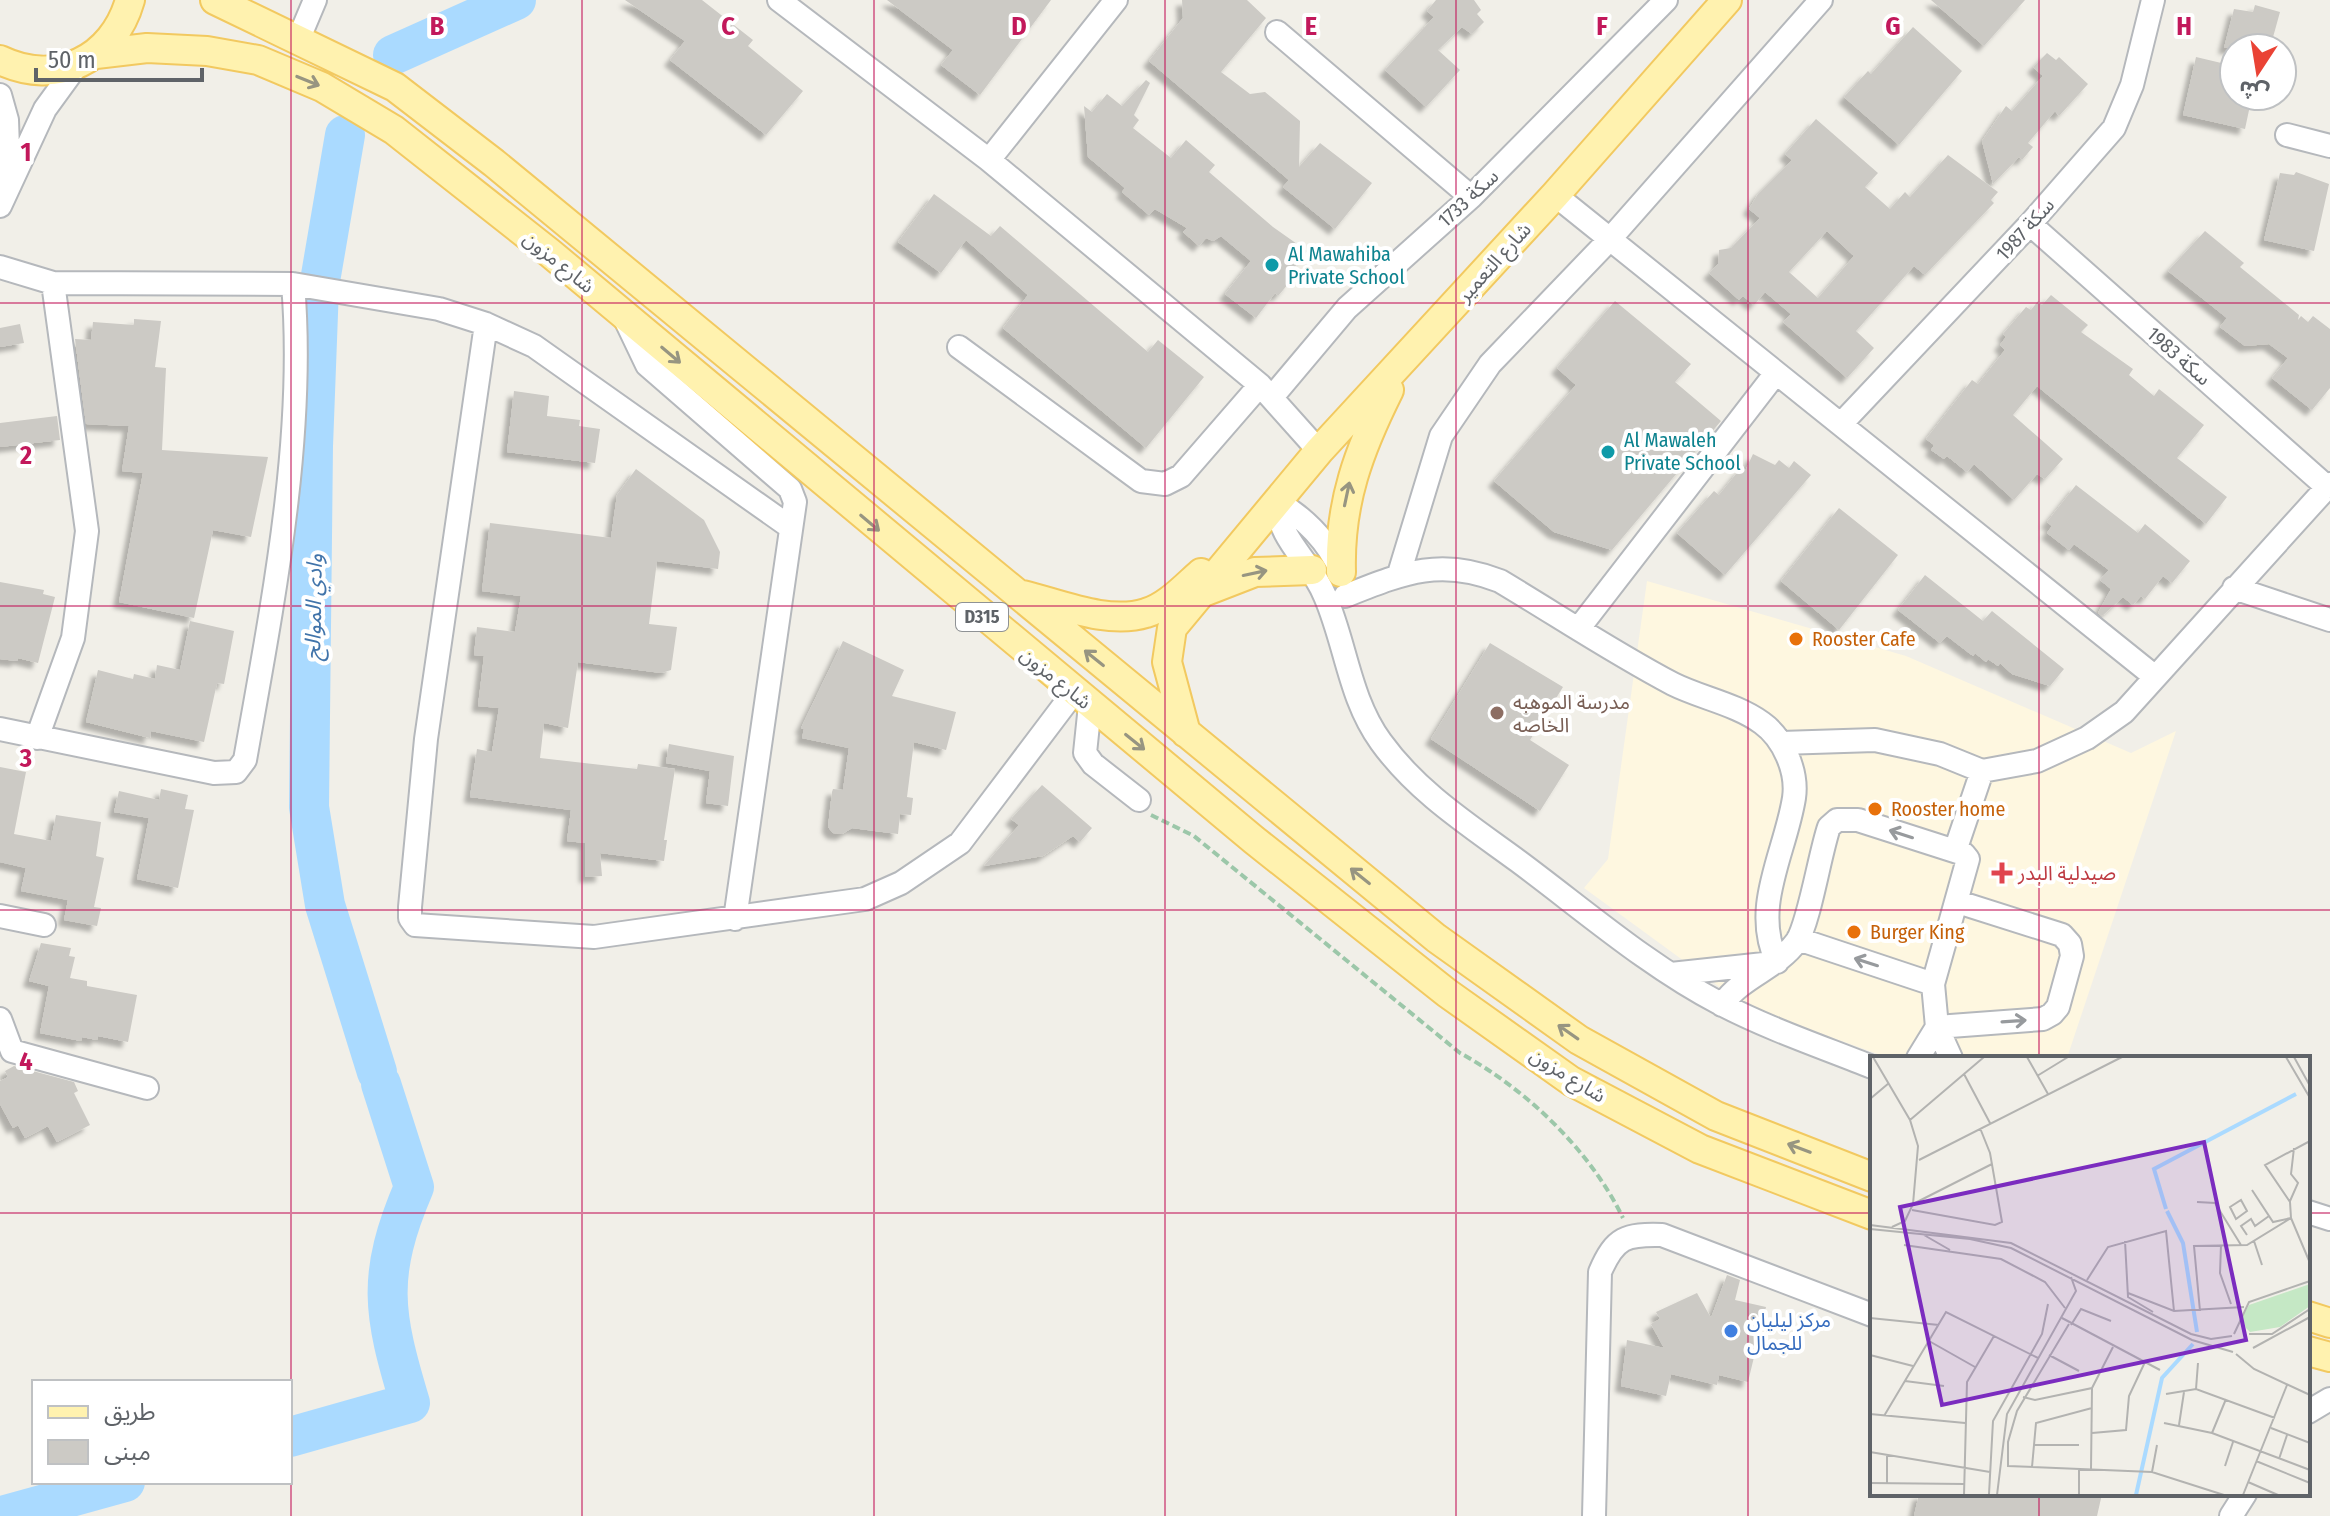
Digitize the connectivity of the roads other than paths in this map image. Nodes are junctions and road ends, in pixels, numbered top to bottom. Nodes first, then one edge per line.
1 (130, 0) edge
2 (215, 0) edge
3 (315, 0) edge
4 (779, 0) edge
5 (1116, 0) edge
6 (1666, 0) edge
7 (1727, 0) edge
8 (1821, 0) edge
9 (2153, 0) edge
10 (1277, 32) dead end
11 (299, 38) junction
12 (0, 60) edge
13 (87, 60) junction
14 (0, 95) edge
15 (2287, 135) dead end
16 (2330, 146) edge
17 (989, 160) junction
18 (1555, 195) junction
19 (5, 196) edge
20 (1471, 197) junction
21 (2030, 224) junction
22 (1610, 239) junction
23 (0, 267) edge
24 (53, 283) junction
25 (293, 284) junction
26 (623, 314) junction
27 (486, 324) junction
28 (959, 347) dead end
29 (1403, 362) junction
30 (1776, 373) junction
31 (1266, 391) junction
32 (1841, 424) junction
33 (1319, 451) junction
34 (2329, 485) edge
35 (1267, 511) junction
36 (790, 527) junction
37 (1312, 570) junction
38 (1399, 574) junction
39 (1343, 584) junction
40 (2234, 588) junction
41 (1202, 593) junction
42 (1016, 594) junction
43 (2330, 620) edge
44 (1579, 628) junction
45 (1341, 636) junction
46 (2154, 676) junction
47 (1082, 698) junction
48 (0, 729) edge
49 (1186, 733) junction
50 (37, 738) junction
51 (1781, 743) junction
52 (1982, 771) junction
53 (1139, 800) road end
54 (1955, 851) junction
55 (1958, 902) junction
56 (0, 916) edge
57 (735, 919) junction
58 (44, 925) dead end
59 (1798, 939) junction
60 (1777, 962) junction
61 (1671, 974) junction
62 (1933, 984) junction
63 (1722, 1005) junction
64 (0, 1019) edge
65 (1937, 1027) junction
66 (1919, 1056) edge
67 (1950, 1056) edge
68 (1870, 1066) edge
69 (147, 1088) dead end
70 (1870, 1176) edge
71 (2310, 1213) edge
72 (1870, 1214) edge
73 (2330, 1219) edge
74 (1870, 1314) edge
75 (2310, 1317) edge
76 (2330, 1323) edge
77 (2310, 1352) edge
78 (2330, 1357) edge
79 (2330, 1399) edge
80 (2310, 1411) edge
81 (2244, 1496) edge
82 (1594, 1516) edge
83 (2231, 1516) edge

1 - 13 main road
2 - 11 main road, شارع مزون / D315
3 - 11 street
4 - 17 street
5 - 17 street
6 - 20 street, سكة 1733
7 - 18 main road, شارع التعمير
8 - 22 street
9 - 21 street, سكة 1987
10 - 20 street
11 - 42 main road, شارع مزون / D315
12 - 13 main road, D315
13 - 19 street
13 -> 26 main road, شارع مزون / D315
14 - 19 street
15 - 16 street
17 - 31 street
18 - 22 street
18 - 29 main road, شارع التعمير
20 - 31 street, سكة 1733
21 - 32 street, سكة 1987
21 - 34 street, سكة 1983
22 - 30 street
22 - 38 street
23 - 24 street
24 - 25 street
24 - 50 street
25 - 27 street
25 - 50 street
26 - 36 street
26 -> 47 main road, شارع مزون / D315
27 - 36 street
27 - 57 street
28 - 31 street, سكة 1733
29 - 33 main road, شارع التعمير
39 -> 29 main road
30 - 32 street
30 - 44 street
31 - 33 street
32 - 46 street
33 - 35 main road, شارع التعمير
34 - 40 street, سكة 1983
35 - 37 street
35 - 39 street
35 - 41 main road, شارع التعمير
35 - 42 main road, شارع التعمير
36 - 57 street
41 -> 37 main road
37 - 45 street
38 - 39 street
38 - 44 street
39 - 45 street
40 - 43 street
40 - 46 street, سكة 1983
41 - 49 main road, شارع التعمير
49 -> 42 main road, شارع مزون / D315
44 - 51 street
45 - 61 street
46 - 52 street, سكة 1983
47 - 53 street
47 - 57 street
47 -> 72 main road, شارع مزون / D315
48 - 50 street
70 -> 49 main road, شارع مزون / D315
51 - 52 street
51 - 60 street
52 - 54 street
54 - 55 street
54 -> 59 street
55 - 62 street
65 -> 55 street
56 - 58 street
59 - 60 street
62 -> 59 street
60 - 61 street
60 - 63 street
61 - 63 street
62 - 65 street
63 - 68 street
64 - 69 street
65 - 66 street
65 - 67 street
71 - 73 street
74 - 82 street
75 - 76 main road
77 - 78 main road
79 - 80 street
81 - 83 street

